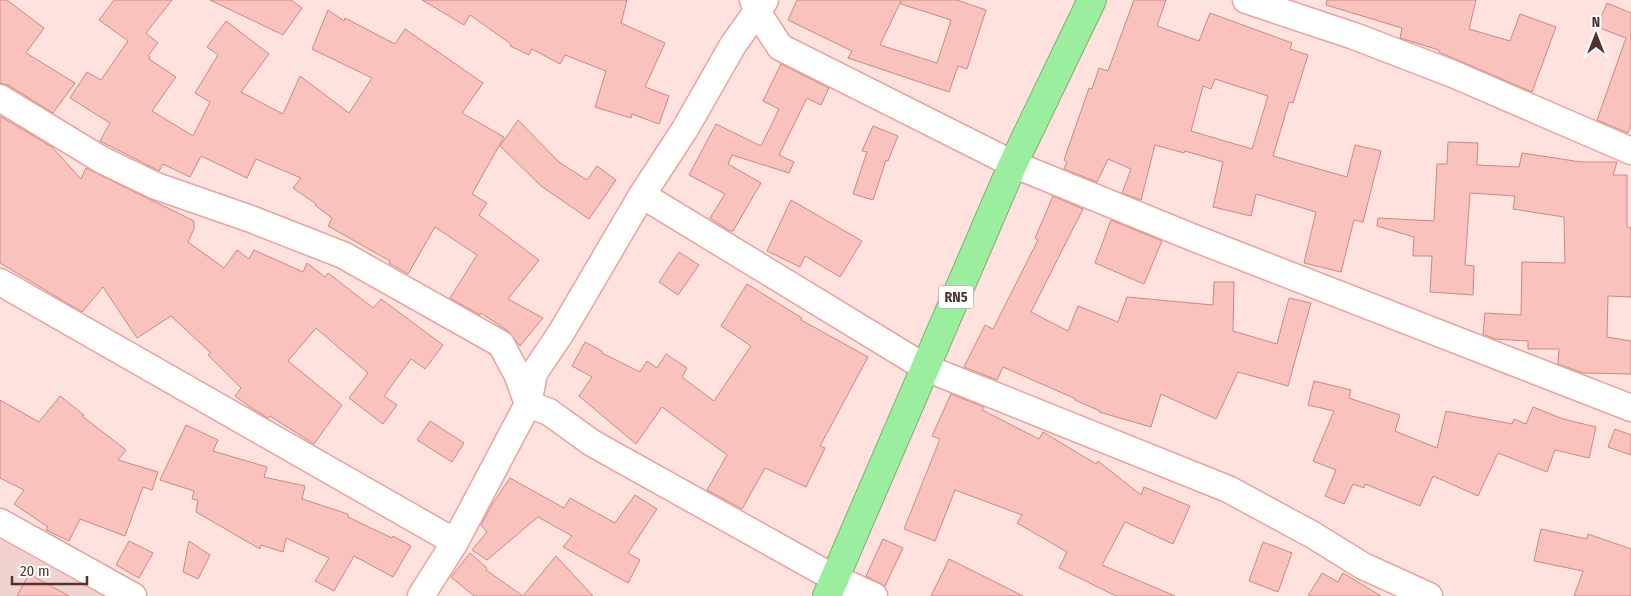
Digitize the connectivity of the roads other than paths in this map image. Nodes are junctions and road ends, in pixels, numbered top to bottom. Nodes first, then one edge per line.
1 (1092, 0) edge
2 (1246, 0) edge
3 (759, 4) edge
4 (0, 98) edge
5 (1631, 152) edge
6 (1013, 164) junction
7 (642, 195) junction
8 (0, 282) edge
9 (926, 368) junction
10 (528, 404) junction
11 (1631, 408) edge
12 (0, 522) edge
13 (454, 542) junction
14 (830, 587) edge
15 (133, 596) edge
16 (422, 596) edge
17 (874, 596) edge
18 (1428, 596) edge

1 - 6 highway, RN5
2 - 5 street
3 - 6 street
3 - 7 street
4 - 10 street
6 - 9 highway, RN5
6 - 11 street
7 - 9 street
7 - 10 street
8 - 13 street
9 - 14 highway, RN5
9 - 18 street
10 - 13 street
10 - 14 street
12 - 15 street
13 - 16 street
14 - 17 street

